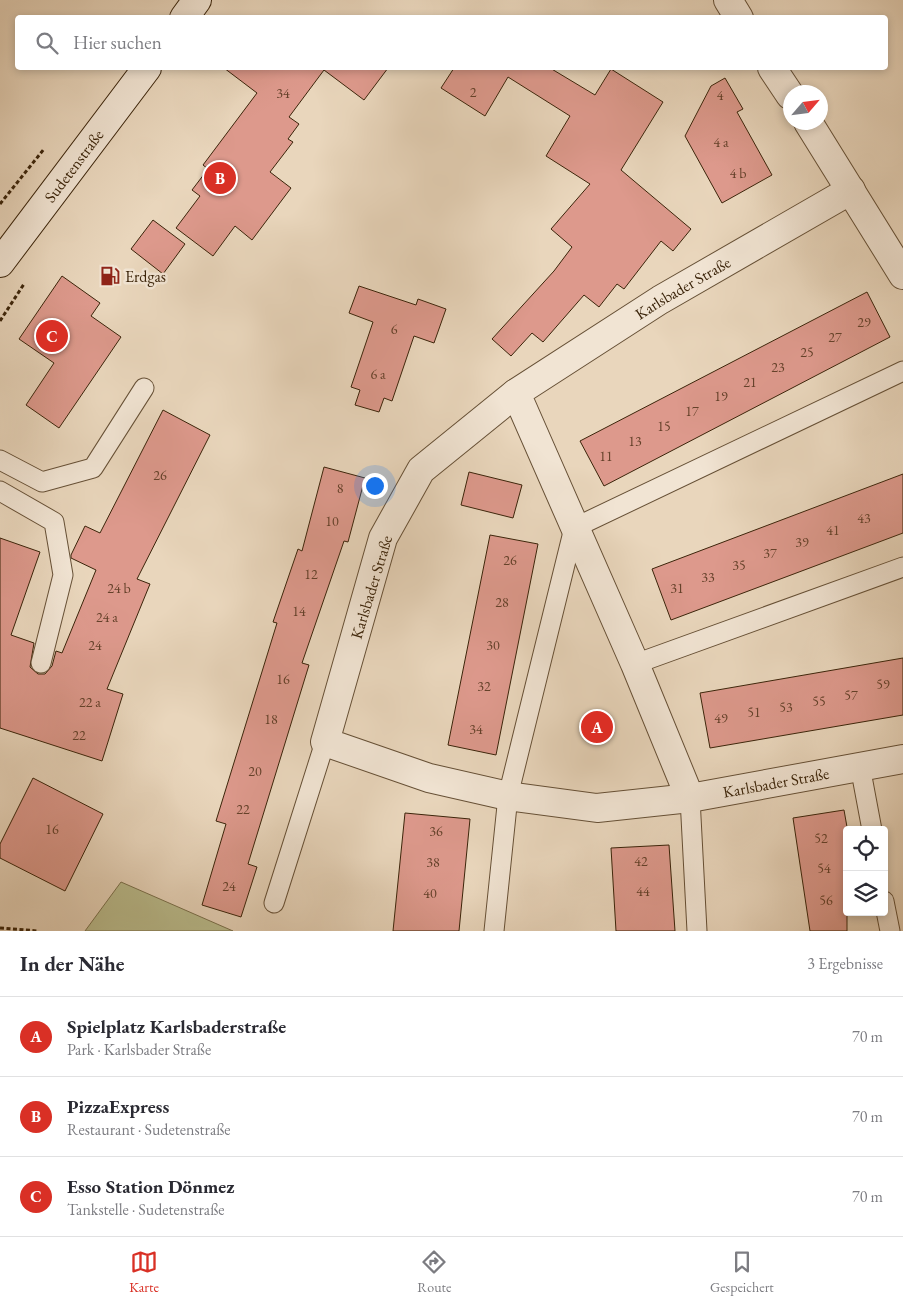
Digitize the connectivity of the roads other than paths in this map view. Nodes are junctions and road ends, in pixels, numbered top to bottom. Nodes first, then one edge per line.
1 (197, 0) edge
2 (728, 0) edge
3 (186, 15) edge
4 (737, 15) edge
5 (145, 70) edge
6 (773, 70) edge
7 (783, 85) edge
8 (813, 130) edge
9 (851, 190) junction
10 (0, 263) edge
11 (903, 275) edge
12 (903, 371) edge
13 (144, 388) dead end
14 (516, 393) junction
15 (0, 460) edge
16 (0, 491) edge
17 (574, 528) junction
18 (903, 568) edge
19 (41, 663) dead end
20 (636, 664) junction
21 (324, 742) junction
22 (903, 759) edge
23 (860, 766) junction
24 (508, 796) junction
25 (690, 798) junction
26 (871, 826) edge
27 (274, 903) dead end
28 (887, 916) edge
29 (494, 931) edge
30 (697, 931) edge
31 (890, 931) edge

1 - 3 street
2 - 4 street
5 - 10 street, Sudetenstraße
6 - 7 street
8 - 9 street
9 - 11 street
9 - 14 street, Karlsbader Straße
12 - 17 lane
13 - 15 lane
14 - 17 street
14 - 21 street, Karlsbader Straße
16 - 19 lane
17 - 20 street
17 - 24 lane
18 - 20 lane
20 - 25 street
21 - 24 street, Karlsbader Straße
21 - 27 lane, Karlsbader Straße
22 - 23 street, Karlsbader Straße
23 - 25 street, Karlsbader Straße
23 - 26 lane
24 - 25 street, Karlsbader Straße
24 - 29 lane
25 - 30 lane
28 - 31 lane

